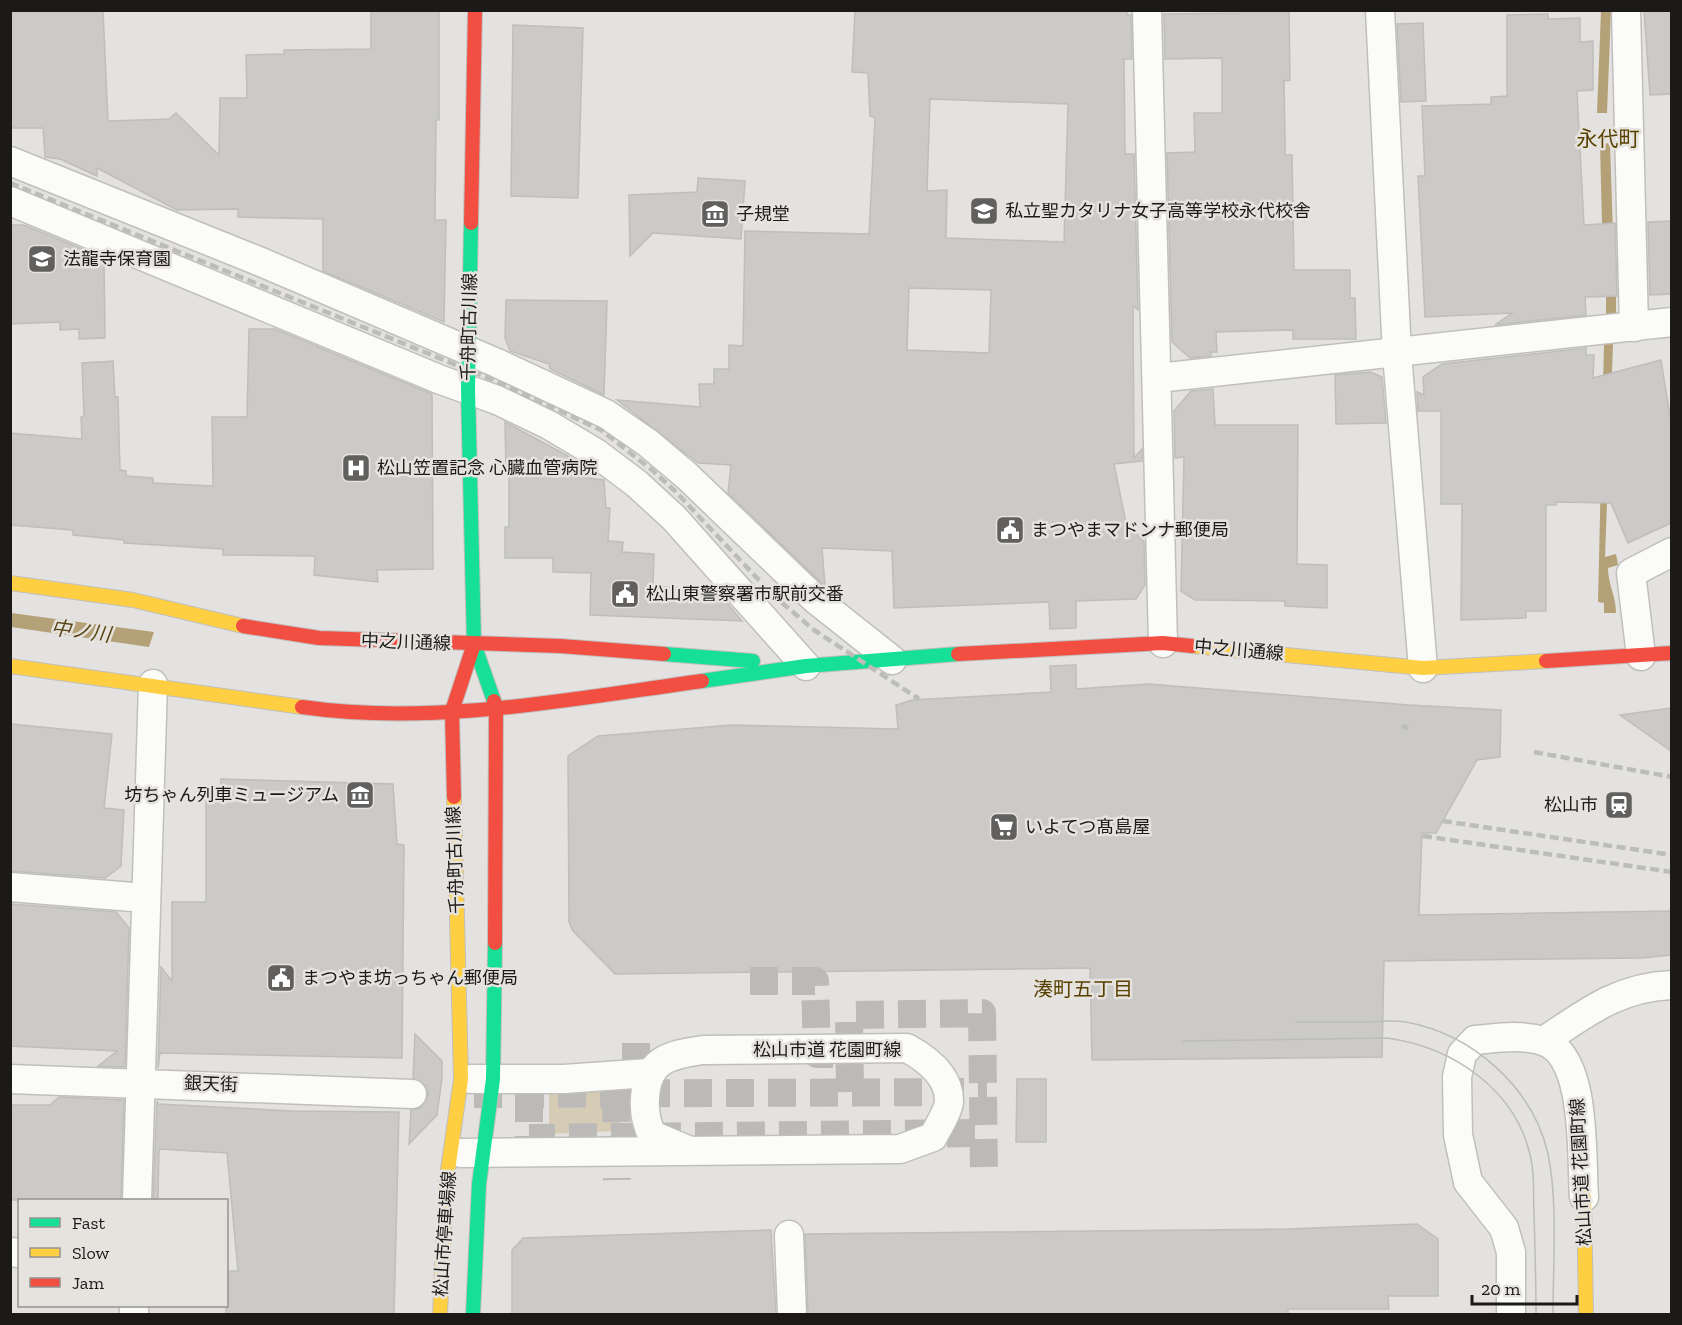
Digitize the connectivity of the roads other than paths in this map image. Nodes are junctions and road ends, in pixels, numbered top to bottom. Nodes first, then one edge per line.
1 (475, 10) edge
2 (1147, 10) edge
3 (1380, 10) edge
4 (1626, 10) edge
5 (10, 161) edge
6 (10, 201) edge
7 (1671, 322) edge
8 (1634, 327) junction
9 (469, 351) junction
10 (1397, 354) junction
11 (1158, 378) junction
12 (468, 390) junction
13 (1671, 552) edge
14 (10, 583) edge
15 (1163, 643) junction
16 (474, 644) junction
17 (1671, 653) edge
18 (1641, 656) junction
19 (892, 660) junction
20 (10, 666) edge
21 (806, 666) junction
22 (1423, 668) junction
23 (153, 684) junction
24 (496, 708) junction
25 (452, 711) junction
26 (10, 886) edge
27 (145, 898) junction
28 (1660, 986) edge
29 (1545, 1041) junction
30 (649, 1073) junction
31 (10, 1079) edge
32 (461, 1079) junction
33 (492, 1079) junction
34 (141, 1082) junction
35 (412, 1094) dead end
36 (690, 1151) junction
37 (452, 1154) junction
38 (483, 1154) junction
39 (1584, 1197) joint
40 (137, 1199) edge
41 (789, 1235) dead end
42 (440, 1314) edge
43 (473, 1314) edge
44 (792, 1314) edge
45 (1511, 1314) edge
46 (1586, 1314) edge

1 - 9 street, 千舟町古川線
2 - 11 street
3 - 10 street
4 - 8 street
5 - 9 street
6 - 12 street
7 - 8 street
8 - 10 street
9 - 12 street, 千舟町古川線
9 - 19 street
10 - 11 street
10 - 22 street
11 - 15 street
12 - 16 street, 千舟町古川線
12 - 21 street
13 - 18 street
14 - 16 street, 中之川通線
15 - 19 street, 中之川通線
15 - 22 street, 中之川通線
16 - 21 street, 中之川通線
16 - 24 street, 千舟町古川線
16 - 25 street, 千舟町古川線
17 - 18 street, 中之川通線
18 - 22 street, 中之川通線
19 - 21 street, 中之川通線
20 - 23 street, 中之川通線
21 - 24 street, 中之川通線
23 - 25 street, 中之川通線
23 - 27 street
24 - 25 street, 中之川通線
24 - 33 street, 千舟町古川線
25 - 32 street, 千舟町古川線
26 - 27 street
27 - 34 street
28 - 29 street
29 - 39 street, 松山市道 花園町線
29 - 45 street
30 - 33 street, 松山市道 花園町線
30 - 36 street, 松山市道 花園町線
30 - 36 street, 松山市道 花園町線
31 - 34 street, 銀天街
32 - 33 street, 松山市道 花園町線
32 - 37 street
33 - 38 street
34 - 35 street, 銀天街
34 - 40 street
36 - 38 street, 松山市道 花園町線
37 - 38 street, 松山市道 花園町線
37 - 42 street, 松山市停車場線
38 - 43 street, 松山市停車場線
39 - 46 street, 松山市道 花園町線
41 - 44 street

